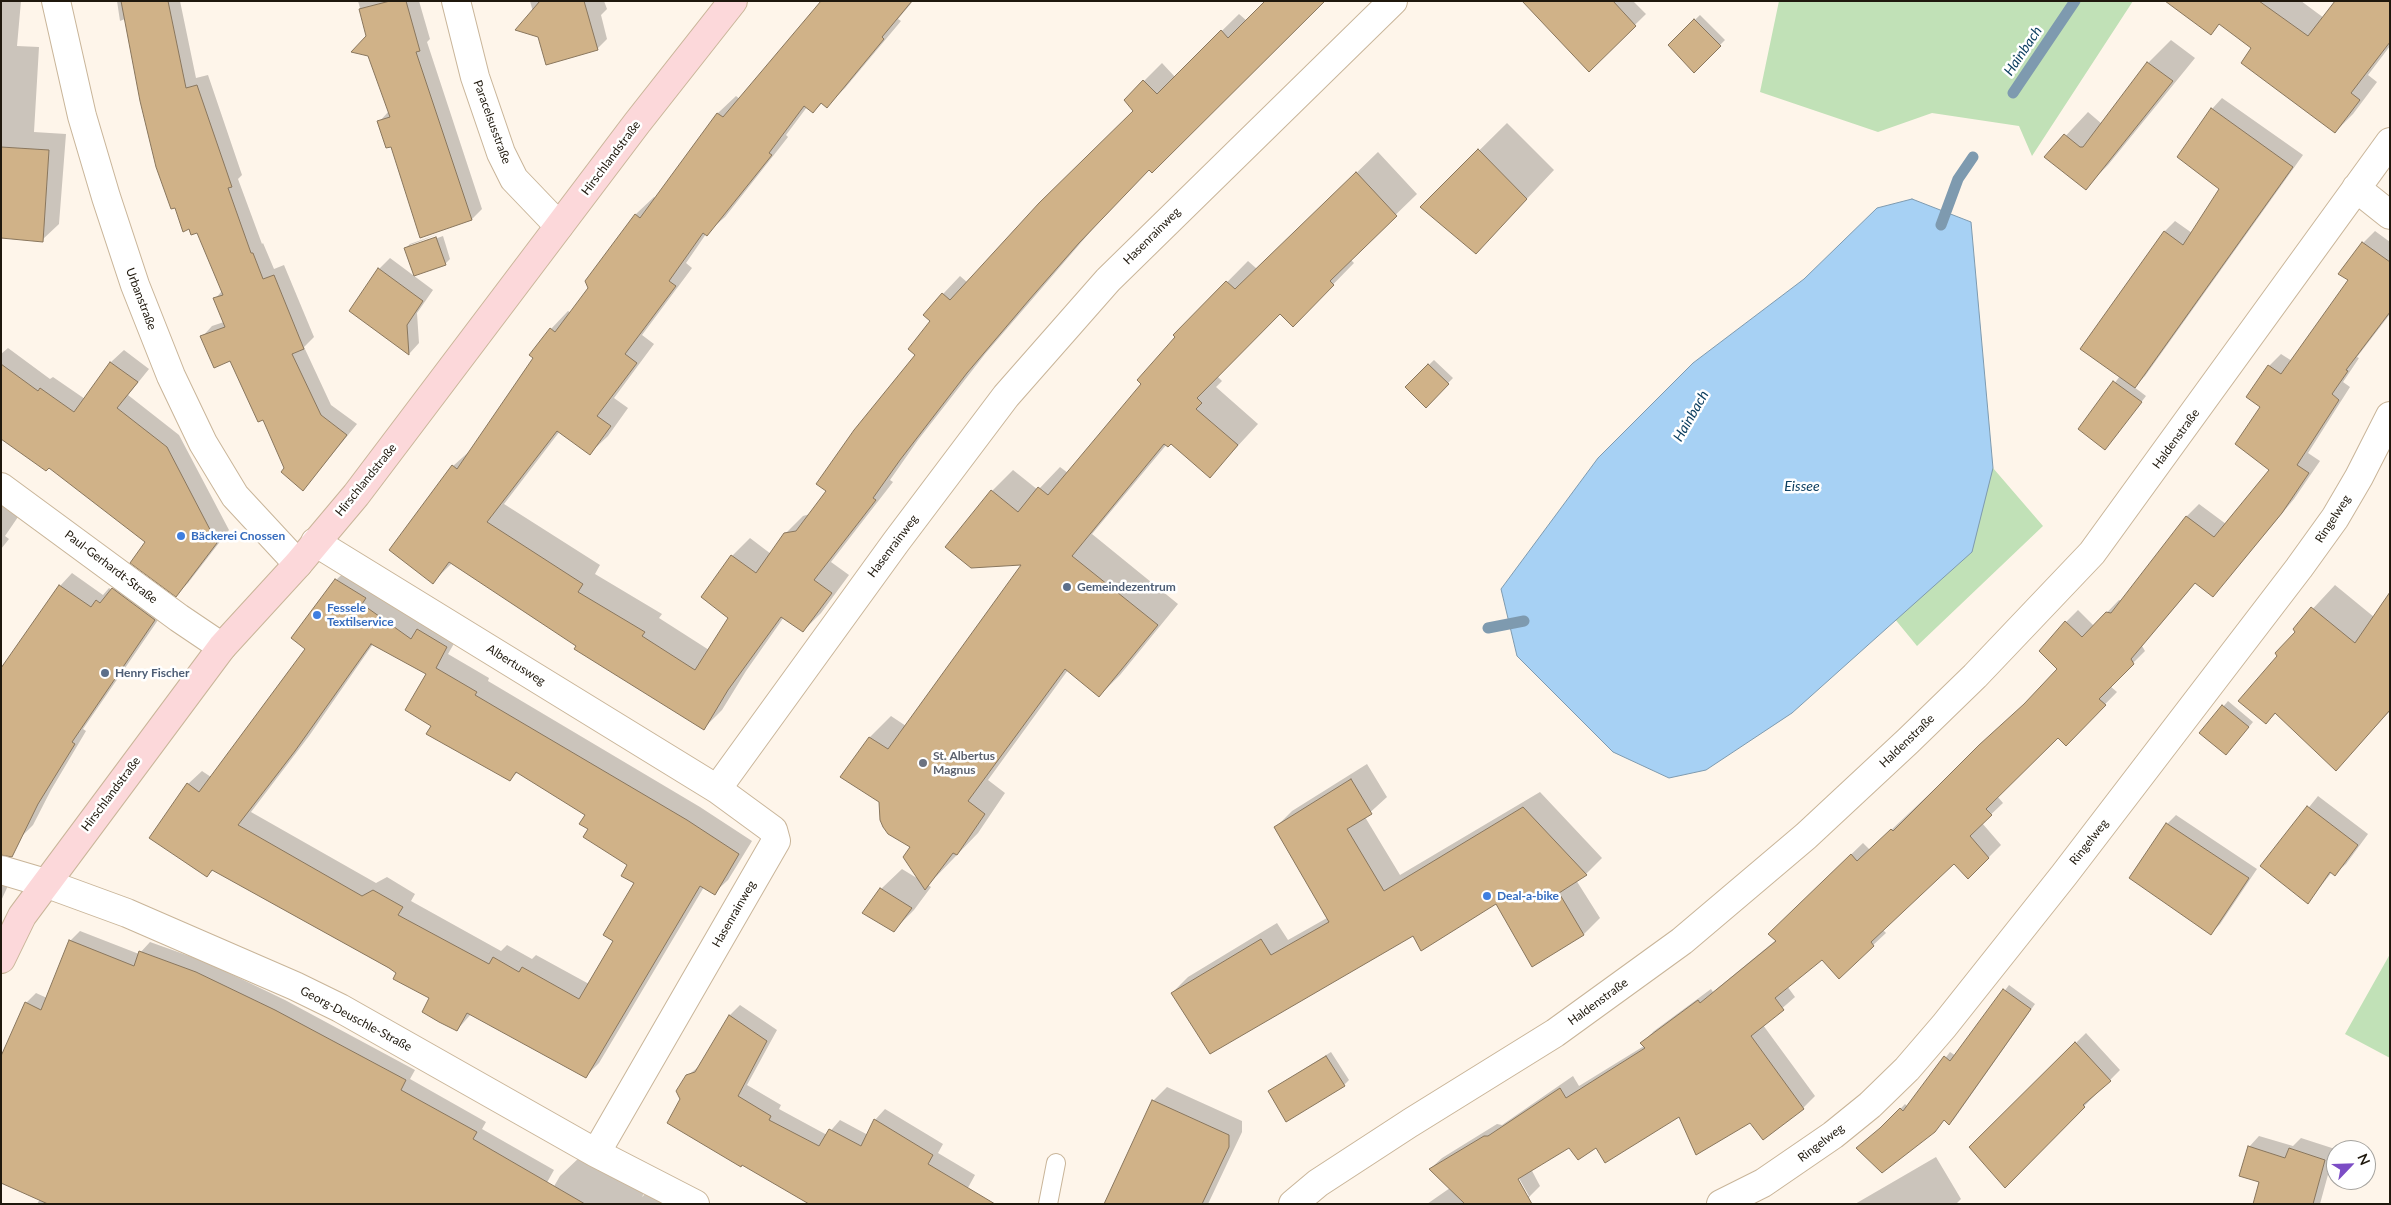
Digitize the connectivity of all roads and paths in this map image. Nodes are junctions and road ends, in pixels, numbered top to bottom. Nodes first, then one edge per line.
1 (56, 1) edge
2 (456, 1) edge
3 (733, 1) edge
4 (1393, 1) edge
5 (2390, 142) edge
6 (2356, 188) junction
7 (2390, 215) edge
8 (559, 226) junction
9 (2390, 416) edge
10 (1, 487) edge
11 (315, 542) junction
12 (298, 564) junction
13 (222, 646) junction
14 (717, 789) junction
15 (1, 870) edge
16 (46, 883) junction
17 (1, 959) edge
18 (596, 1153) junction
19 (1056, 1163) dead end
20 (695, 1204) edge
21 (1048, 1204) edge
22 (1293, 1204) edge
23 (1721, 1204) edge

1 - 12 street, Urbanstraße
2 - 8 street, Paracelsusstraße
3 - 8 street, Hirschlandstraße
4 - 14 street, Hasenrainweg
5 - 6 street, Haldenstraße
6 - 7 street
6 - 22 street, Haldenstraße
8 - 11 street, Hirschlandstraße
9 - 23 street, Ringelweg
10 - 13 street, Paul-Gerhardt-Straße
11 - 12 street, Hirschlandstraße
11 - 14 street, Albertusweg
12 - 13 street, Hirschlandstraße
13 - 16 street, Hirschlandstraße
14 - 18 street, Hasenrainweg
15 - 16 street, Georg-Deuschle-Straße
16 - 17 street, Hirschlandstraße
16 - 18 street, Georg-Deuschle-Straße
18 - 20 street, Georg-Deuschle-Straße
19 - 21 lane

